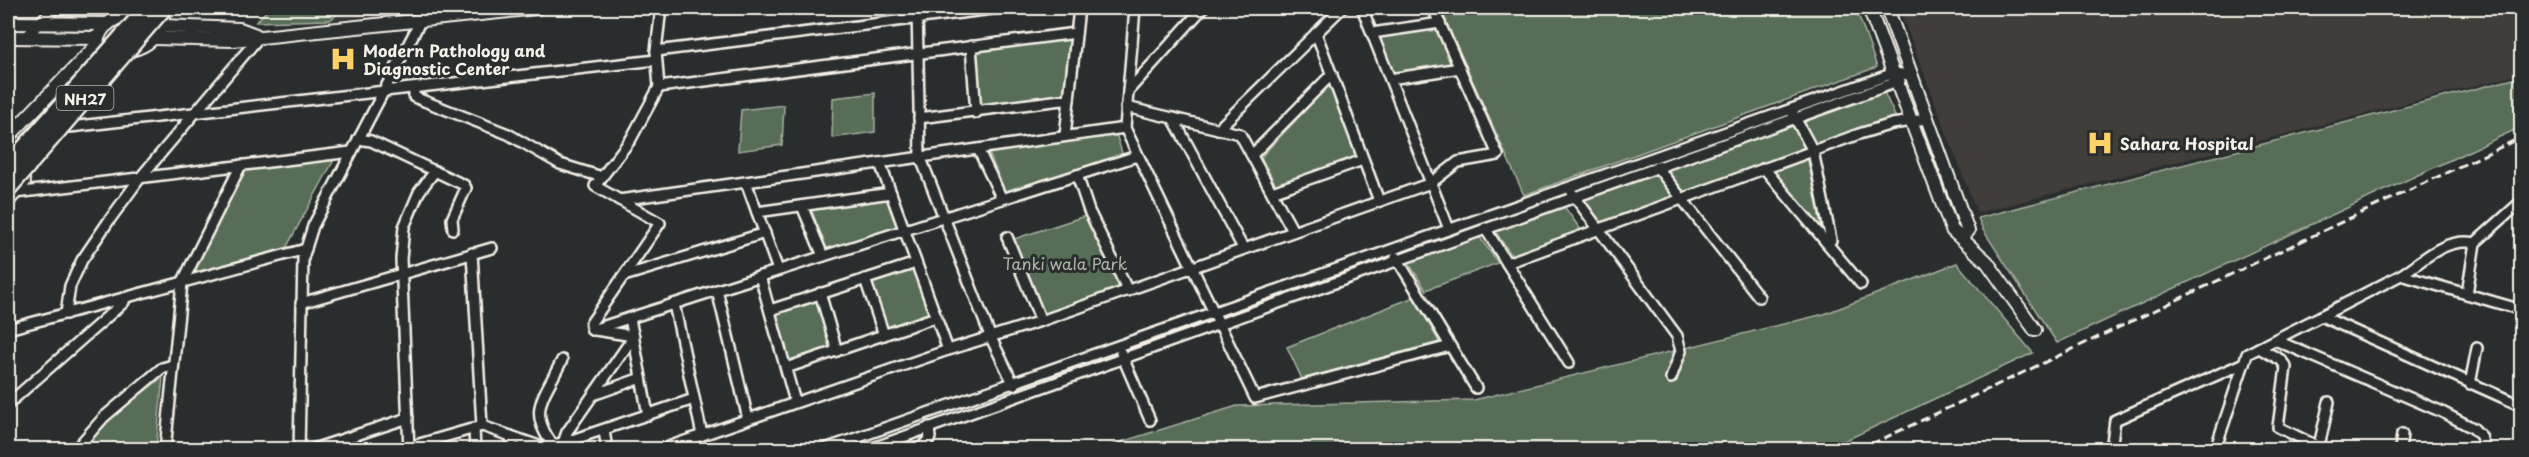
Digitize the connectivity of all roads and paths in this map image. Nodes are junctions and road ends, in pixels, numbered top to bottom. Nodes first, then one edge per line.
1 (54, 8) edge
2 (148, 8) edge
3 (173, 8) edge
4 (537, 8) edge
5 (661, 8) edge
6 (917, 8) edge
7 (1000, 8) edge
8 (1079, 8) edge
9 (1135, 8) edge
10 (1203, 8) edge
11 (1342, 8) edge
12 (1362, 8) edge
13 (1433, 8) edge
14 (1869, 8) edge
15 (1887, 8) edge
16 (128, 11) edge
17 (458, 12) edge
18 (163, 17) edge
19 (918, 18) junction
20 (421, 20) junction
21 (8, 23) edge
22 (39, 23) junction
23 (1440, 23) junction
24 (108, 24) junction
25 (1076, 33) junction
26 (1316, 33) junction
27 (1372, 33) junction
28 (260, 36) junction
29 (8, 37) edge
30 (26, 37) junction
31 (155, 38) junction
32 (97, 42) junction
33 (971, 46) junction
34 (137, 48) junction
35 (919, 53) junction
36 (656, 55) junction
37 (1460, 68) junction
38 (1332, 74) junction
39 (1910, 75) junction
40 (1895, 77) junction
41 (1390, 79) junction
42 (659, 87) junction
43 (414, 90) junction
44 (1128, 91) junction
45 (382, 93) junction
46 (1069, 99) junction
47 (1126, 107) junction
48 (976, 113) junction
49 (1793, 113) junction
50 (195, 114) junction
51 (919, 118) junction
52 (1173, 118) junction
53 (1926, 119) junction
54 (1911, 120) junction
55 (70, 127) junction
56 (1125, 128) junction
57 (1218, 129) junction
58 (1065, 136) junction
59 (8, 137) edge
60 (358, 139) junction
61 (978, 149) junction
62 (1813, 151) junction
63 (351, 152) junction
64 (1252, 155) junction
65 (920, 156) junction
66 (1137, 156) junction
67 (1363, 160) junction
68 (880, 163) junction
69 (241, 165) junction
70 (8, 167) edge
71 (1657, 167) junction
72 (1764, 168) junction
73 (435, 171) junction
74 (1077, 175) junction
75 (602, 177) junction
76 (140, 178) junction
77 (746, 182) junction
78 (1431, 183) junction
79 (1569, 188) junction
80 (1272, 192) junction
81 (891, 193) junction
82 (10, 194) edge
83 (1575, 196) junction
84 (1681, 197) junction
85 (1002, 199) junction
86 (619, 200) junction
87 (1379, 201) junction
88 (2522, 201) edge
89 (802, 206) junction
90 (757, 212) junction
91 (944, 217) junction
92 (1485, 228) junction
93 (1598, 228) junction
94 (1449, 229) junction
95 (453, 230) dead end
96 (904, 230) junction
97 (1293, 231) junction
98 (765, 233) junction
99 (1962, 236) junction
100 (1007, 237) dead end
101 (1826, 242) junction
102 (2475, 243) junction
103 (492, 248) dead end
104 (1243, 248) junction
105 (306, 249) junction
106 (1392, 249) junction
107 (472, 254) junction
108 (823, 256) junction
109 (1398, 259) junction
110 (916, 263) junction
111 (1507, 263) junction
112 (1191, 269) junction
113 (778, 270) junction
114 (402, 274) junction
115 (2401, 274) junction
116 (624, 276) junction
117 (760, 276) junction
118 (865, 279) junction
119 (182, 283) junction
120 (1861, 284) dead end
121 (717, 290) junction
122 (1128, 291) junction
123 (820, 293) junction
124 (2467, 294) junction
125 (1759, 297) dead end
126 (124, 299) junction
127 (302, 303) junction
128 (675, 303) junction
129 (770, 309) junction
130 (2522, 310) edge
131 (1213, 312) junction
132 (66, 314) junction
133 (2321, 316) junction
134 (936, 317) junction
135 (630, 318) junction
136 (1041, 321) junction
137 (1219, 324) junction
138 (8, 328) edge
139 (592, 330) junction
140 (2035, 330) dead end
141 (884, 335) junction
142 (634, 336) junction
143 (990, 338) junction
144 (2275, 340) junction
145 (1117, 345) junction
146 (1450, 346) junction
147 (2259, 348) junction
148 (2477, 348) dead end
149 (948, 350) junction
150 (837, 351) junction
151 (1123, 358) junction
152 (562, 360) dead end
153 (1569, 363) dead end
154 (2244, 363) junction
155 (173, 365) junction
156 (786, 368) junction
157 (641, 378) junction
158 (1671, 378) dead end
159 (1012, 381) junction
160 (2470, 384) junction
161 (1476, 388) dead end
162 (593, 394) junction
163 (1018, 396) junction
164 (694, 399) junction
165 (795, 402) junction
166 (2329, 402) dead end
167 (8, 404) edge
168 (2522, 406) edge
169 (648, 414) junction
170 (408, 418) junction
171 (748, 419) junction
172 (1150, 420) dead end
173 (478, 427) junction
174 (929, 428) junction
175 (604, 430) junction
176 (2402, 434) dead end
177 (702, 435) junction
178 (511, 436) junction
179 (564, 444) edge
180 (2216, 447) edge
181 (409, 448) edge
182 (2321, 449) edge
183 (75, 450) edge
184 (165, 450) edge
185 (299, 450) edge
186 (310, 450) edge
187 (475, 450) edge
188 (513, 450) edge
189 (607, 450) edge
190 (659, 450) edge
191 (822, 450) edge
192 (867, 450) edge
193 (919, 450) edge
194 (2111, 450) edge
195 (2229, 450) edge
196 (2400, 450) edge
197 (2485, 450) edge

1 - 22 street
2 - 70 highway, NH27, bridge
3 - 18 street
4 - 17 street
5 - 36 street
6 - 19 street
7 - 19 street
8 - 25 street
9 - 44 street
10 - 44 street
11 - 26 street
12 - 27 street
13 - 23 street
14 - 40 street
15 - 39 street
16 - 18 street
16 - 24 street
17 - 20 street
18 - 28 street
18 - 31 street
18 - 82 highway, NH27, bridge
19 - 35 street
19 - 36 street
20 - 28 street
20 - 45 street
21 - 22 street
22 - 24 street
22 - 30 street
23 - 27 street
23 - 37 street
24 - 32 street
25 - 33 street
25 - 46 street
26 - 38 street
26 - 57 street
27 - 41 street
28 - 31 street
28 - 50 street
29 - 30 street
30 - 32 street
31 - 34 street
32 - 34 street
32 - 59 street
33 - 35 street
33 - 48 street
34 - 55 street
35 - 42 street
35 - 51 street
36 - 42 street
36 - 43 street
37 - 41 street
37 - 78 street
38 - 64 street
38 - 67 street
39 - 40 street
39 - 53 street
40 - 49 street
40 - 54 street
41 - 78 street
42 - 75 street
43 - 45 street
43 - 75 street
44 - 47 street
45 - 50 street
45 - 60 street
46 - 48 street
46 - 58 street
47 - 52 street
47 - 56 street
48 - 51 street
49 - 62 street
49 - 71 street
49 - 79 street
50 - 55 street
50 - 76 street
51 - 65 street
52 - 57 street
52 - 104 street
53 - 54 street
53 - 99 street
54 - 62 street
54 - 99 street
55 - 82 street
56 - 58 street
56 - 66 street
57 - 64 street
58 - 61 street
60 - 63 street
60 - 73 street
61 - 65 street
61 - 85 street
62 - 72 street
62 - 101 street
63 - 69 street
63 - 105 street
64 - 80 street
65 - 68 street
65 - 91 street
66 - 74 street
66 - 112 street
67 - 80 street
67 - 87 street
68 - 77 street
68 - 81 street
69 - 76 street
69 - 119 street
71 - 83 street
71 - 84 street
72 - 84 street
72 - 101 street
73 - 95 street
73 - 114 street
74 - 85 street
74 - 122 street
75 - 86 street
76 - 82 street
76 - 132 street
77 - 86 street
77 - 90 street
78 - 87 street
78 - 94 street
79 - 83 street
79 - 94 street
80 - 97 street
81 - 89 street
81 - 96 street
83 - 92 street
83 - 93 street
84 - 93 street
84 - 125 street
85 - 91 street
86 - 116 street
87 - 97 street
88 - 102 street
89 - 90 street
89 - 108 street
90 - 98 street
91 - 96 street
91 - 143 street
92 - 109 street
92 - 111 street
93 - 111 street
93 - 158 street
94 - 106 street
96 - 108 street
96 - 110 street
97 - 104 street
98 - 113 street
98 - 116 street
99 - 140 street
100 - 136 street
101 - 120 street
102 - 115 street
102 - 124 street
103 - 107 street
104 - 112 street
105 - 119 street
105 - 127 street
106 - 109 street
106 - 131 street
107 - 114 street
107 - 173 street
108 - 113 street
109 - 137 street
109 - 146 street
110 - 118 street
110 - 134 street
111 - 153 street
112 - 122 street
112 - 131 street
113 - 117 street
114 - 127 street
114 - 170 street
115 - 124 street
115 - 133 street
116 - 139 street
117 - 121 street
117 - 129 street
118 - 123 street
118 - 141 street
119 - 126 street
119 - 155 street
121 - 128 street
121 - 171 street
122 - 136 street
123 - 129 street
123 - 150 street
124 - 130 street
126 - 132 street
126 - 167 street
127 - 185 street
128 - 135 street
128 - 164 street
129 - 156 street
131 - 137 street
131 - 145 street
132 - 138 street
133 - 144 street
133 - 160 street
134 - 141 street
134 - 149 street
135 - 139 street
135 - 142 street
136 - 143 street
137 - 146 street
137 - 151 street
139 - 142 street
141 - 150 street
142 - 157 street
142 - 162 street
143 - 149 street
143 - 159 street
144 - 147 street
144 - 197 street
145 - 151 street
145 - 159 street
146 - 161 street
147 - 154 street
147 - 182 street
148 - 160 street
149 - 165 street
150 - 156 street
151 - 163 street
151 - 172 street
152 - 179 street
154 - 180 street
154 - 194 street
155 - 183 street
155 - 184 street
156 - 165 street
157 - 162 street
157 - 169 street
159 - 163 street
159 - 191 street
160 - 168 street
162 - 179 street
163 - 174 street
164 - 169 street
164 - 177 street
165 - 171 street
166 - 182 street
169 - 175 street
170 - 181 street
170 - 186 street
171 - 177 street
173 - 178 street
173 - 181 street
173 - 187 street
174 - 192 street
174 - 193 street
175 - 179 street
175 - 189 street
176 - 196 street
177 - 190 street
178 - 179 street
178 - 188 street
180 - 195 street

